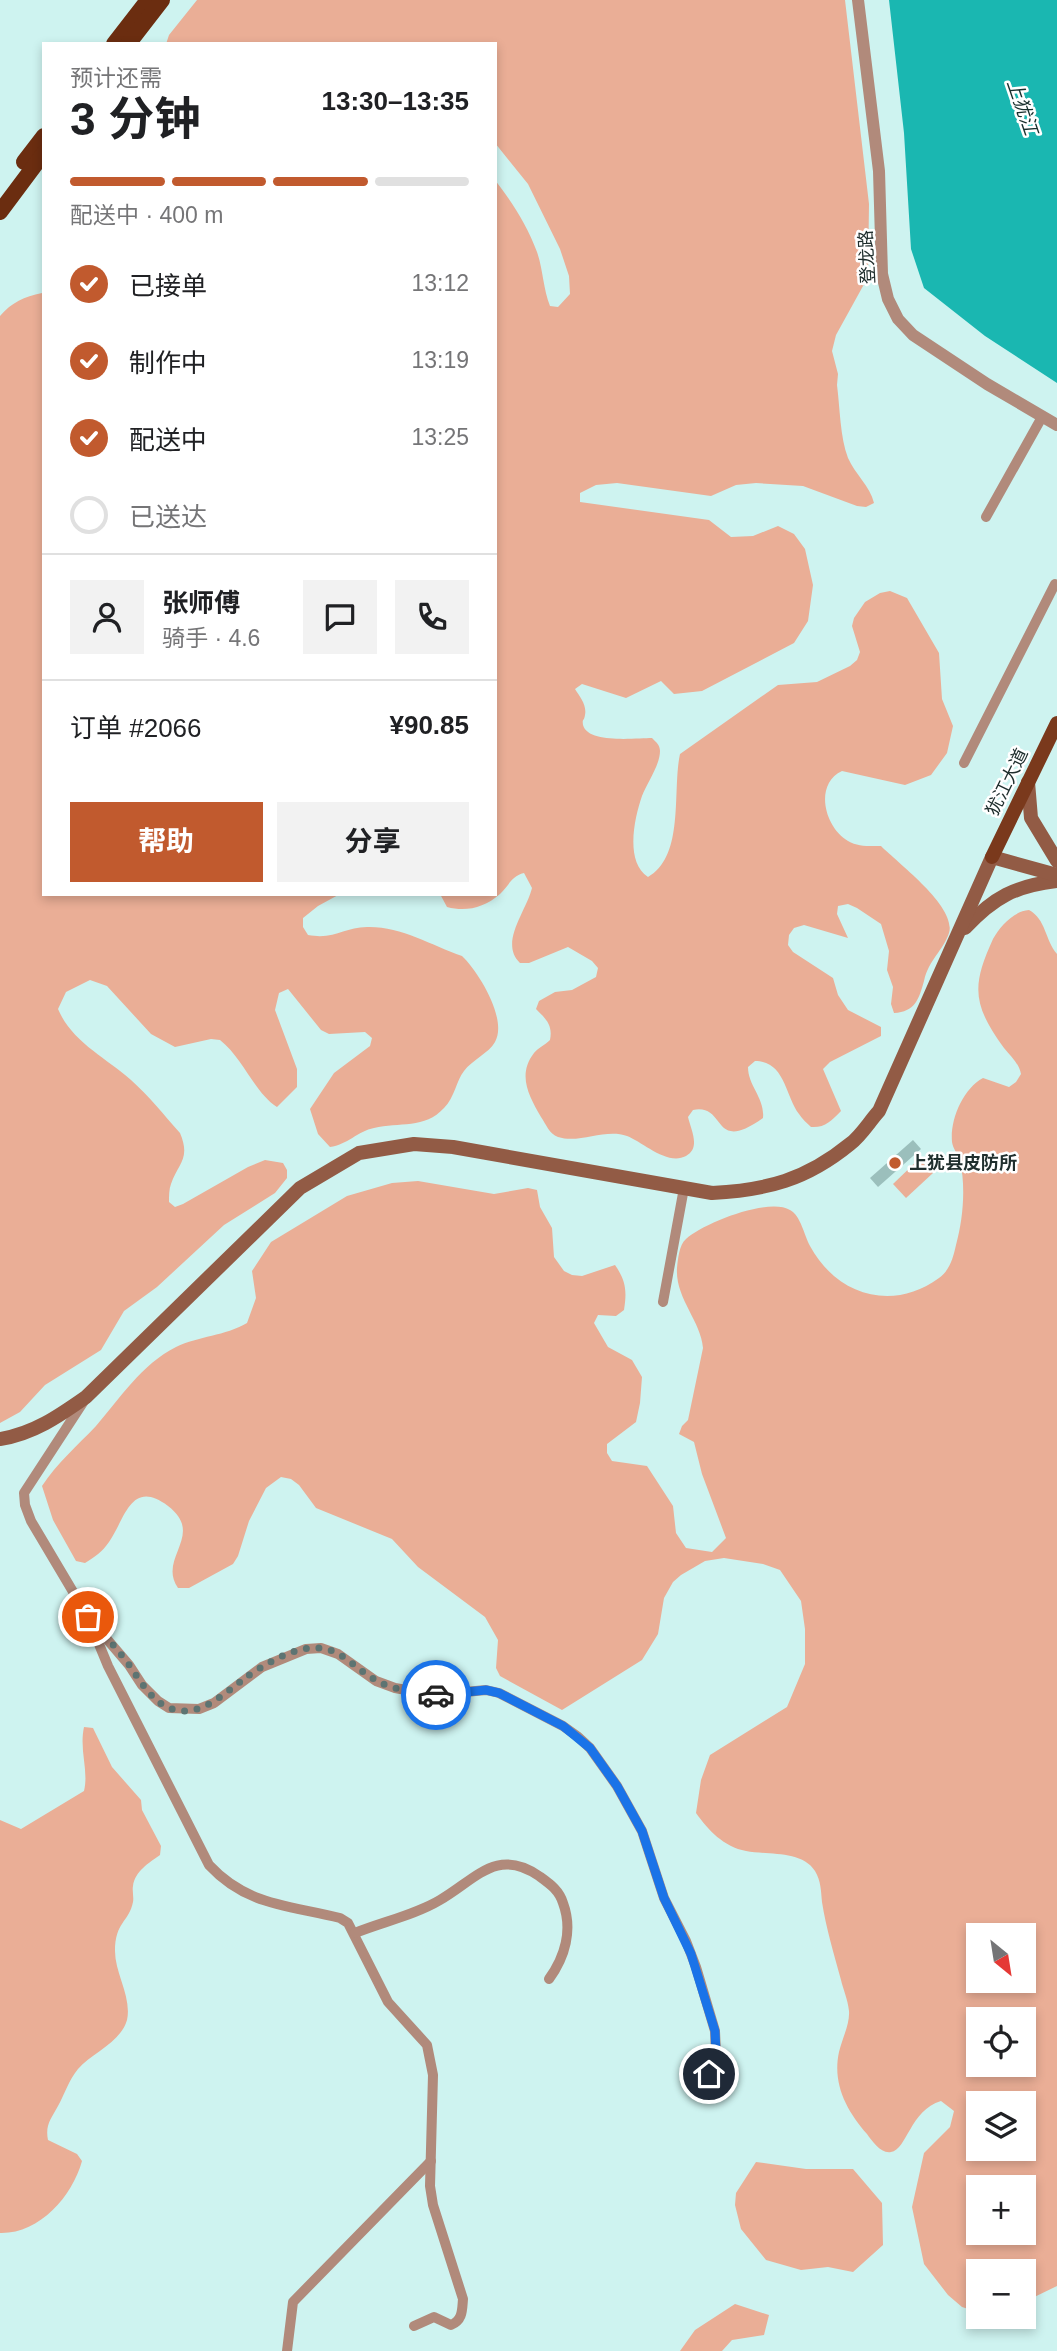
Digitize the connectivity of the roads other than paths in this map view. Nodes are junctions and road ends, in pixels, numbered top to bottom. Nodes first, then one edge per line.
1 (148, 0) edge
2 (162, 0) edge
3 (858, 0) edge
4 (116, 42) edge
5 (130, 42) edge
6 (42, 139) edge
7 (42, 156) edge
8 (0, 194) edge
9 (0, 212) edge
10 (1042, 417) junction
11 (1057, 425) edge
12 (986, 517) dead end
13 (1056, 583) edge
14 (1057, 723) edge
15 (964, 763) dead end
16 (1028, 782) junction
17 (992, 857) junction
18 (1057, 861) edge
19 (1057, 875) edge
20 (1057, 881) edge
21 (956, 938) junction
22 (684, 1188) junction
23 (663, 1302) dead end
24 (86, 1397) junction
25 (0, 1439) edge
26 (88, 1617) junction
27 (355, 1933) junction
28 (550, 1979) dead end
29 (700, 2089) dead end
30 (431, 2161) junction
31 (414, 2326) dead end
32 (287, 2351) edge

1 - 4 highway
2 - 5 highway
3 - 10 street, 登龙路
6 - 8 highway
7 - 9 highway
10 - 11 street, 登龙路
10 - 12 street
13 - 15 street
14 - 16 main road, 犹江大道
16 - 17 main road, 犹江大道
16 - 18 main road
17 - 19 main road
17 - 21 main road
20 - 21 main road
21 - 22 main road
22 - 23 street
22 - 24 main road
24 - 25 main road
24 - 26 street
26 - 27 street
26 - 29 street
27 - 28 street
27 - 30 street
30 - 31 street
30 - 32 street

